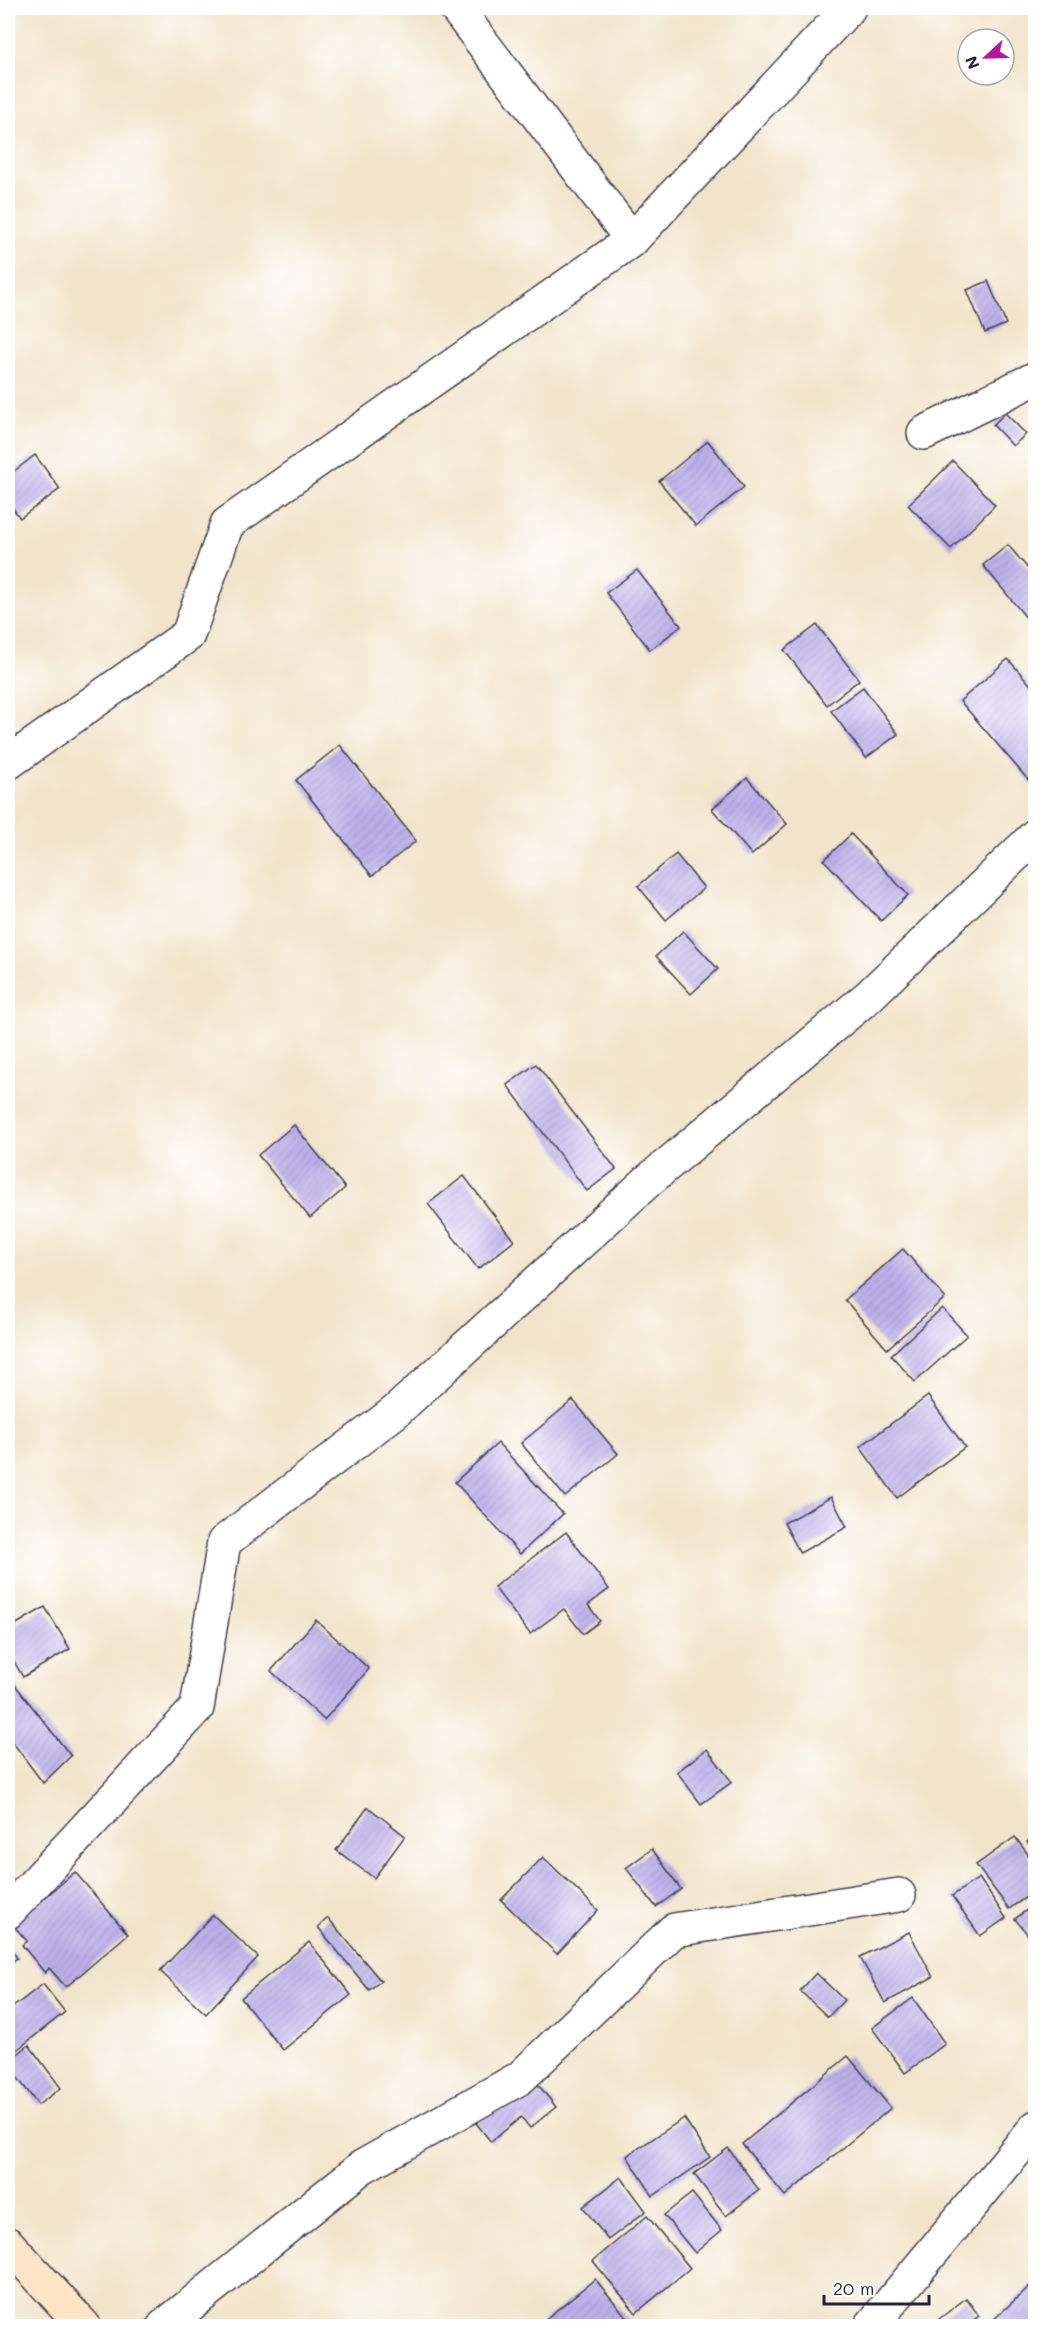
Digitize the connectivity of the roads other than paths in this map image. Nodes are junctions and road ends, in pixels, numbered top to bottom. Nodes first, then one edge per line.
1 (456, 8) edge
2 (849, 8) edge
3 (632, 240) junction
4 (1035, 378) edge
5 (924, 433) dead end
6 (8, 763) edge
7 (1035, 835) edge
8 (899, 1895) dead end
9 (8, 1912) edge
10 (1035, 2127) edge
11 (8, 2244) edge
12 (84, 2326) edge
13 (164, 2326) edge
14 (871, 2326) edge

1 - 3 street
2 - 3 street
3 - 6 street
4 - 5 street
7 - 9 street
8 - 13 street
10 - 14 street
11 - 12 street

